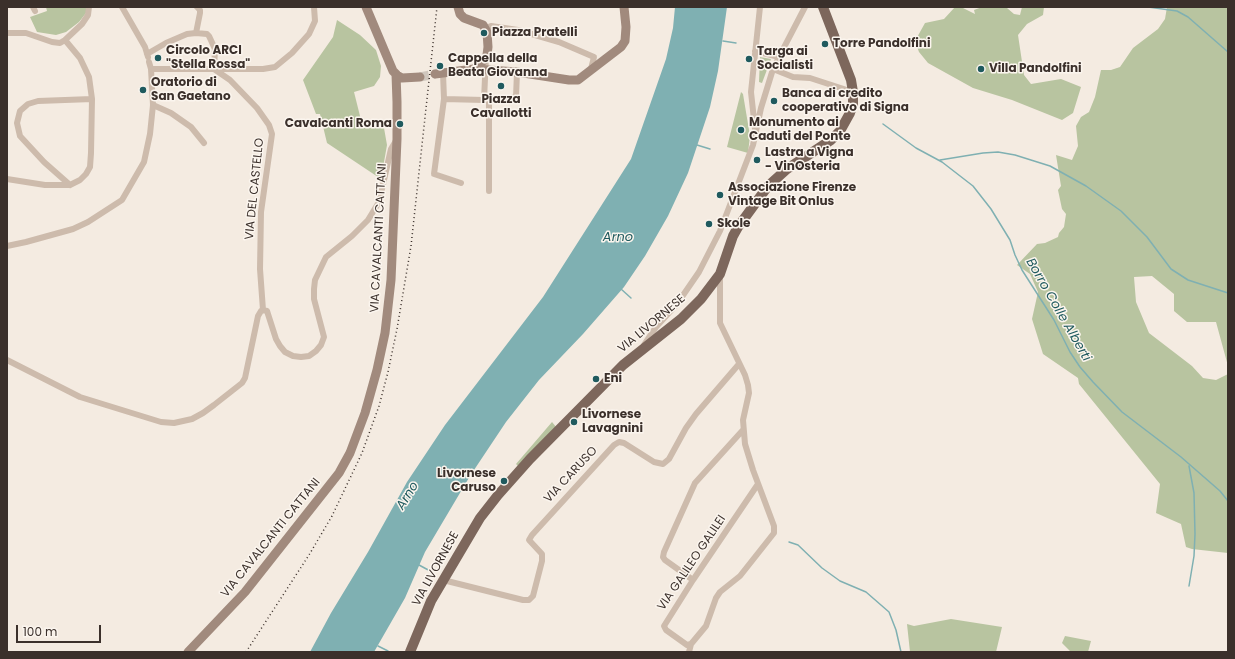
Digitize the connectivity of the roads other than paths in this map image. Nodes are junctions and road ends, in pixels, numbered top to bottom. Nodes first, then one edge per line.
1 (89, 7) edge
2 (122, 7) edge
3 (197, 7) edge
4 (314, 7) edge
5 (366, 7) edge
6 (458, 7) edge
7 (624, 7) edge
8 (760, 7) edge
9 (805, 7) edge
10 (823, 7) edge
11 (486, 28) junction
12 (7, 33) edge
13 (196, 33) junction
14 (65, 40) junction
15 (755, 51) junction
16 (486, 55) junction
17 (148, 57) junction
18 (778, 57) junction
19 (151, 69) junction
20 (214, 69) junction
21 (474, 69) junction
22 (486, 70) junction
23 (591, 70) junction
24 (773, 70) junction
25 (517, 72) junction
26 (396, 74) junction
27 (439, 74) joint
28 (420, 77) tunnel mouth
29 (853, 92) junction
30 (92, 99) junction
31 (444, 99) junction
32 (487, 100) junction
33 (153, 105) junction
34 (756, 136) junction
35 (397, 139) junction
36 (204, 143) dead end
37 (7, 180) edge
38 (461, 183) dead end
39 (70, 185) junction
40 (488, 190) dead end
41 (7, 246) edge
42 (720, 274) junction
43 (263, 310) junction
44 (639, 351) junction
45 (7, 360) edge
46 (739, 364) junction
47 (744, 430) junction
48 (758, 484) junction
49 (443, 580) junction
50 (693, 580) junction
51 (691, 644) junction
52 (188, 652) edge
53 (410, 652) edge
54 (689, 652) edge

1 - 14 street
2 - 17 street
3 - 13 street
4 - 20 street
5 - 26 street
6 - 11 street
7 - 23 street
8 - 15 street
9 - 18 street
10 - 29 main road, VIA LIVORNESE
11 - 16 street
11 - 23 street
12 - 14 street
13 - 17 street
13 - 20 street
14 - 30 street
15 - 18 street
15 - 34 street
16 - 21 street
16 - 22 street
17 - 19 street
18 - 24 street
19 - 20 street
19 - 33 street
20 - 43 street, VIA DEL CASTELLO
21 - 22 street
21 - 27 street
22 - 25 street
22 - 32 street
23 - 25 street
24 - 29 street
24 - 34 street
25 - 32 street
26 - 28 street
26 - 35 street, VIA CAVALCANTI CATTANI
27 - 31 street
29 - 42 main road, VIA LIVORNESE
30 - 39 street
30 - 39 street
31 - 32 street
31 - 38 street
32 - 40 street
33 - 36 street
33 - 41 street
34 - 44 street
35 - 43 street, VIA DEL CASTELLO
35 - 52 street, VIA CAVALCANTI CATTANI
37 - 39 street
42 - 44 main road, VIA LIVORNESE
42 - 46 street
43 - 45 street
44 - 49 main road, VIA LIVORNESE
46 - 47 street
46 - 49 street, VIA CARUSO
47 - 48 street
47 - 50 street
48 - 50 street, VIA GALILEO GALILEI
48 - 51 street
49 - 53 main road, VIA LIVORNESE
50 - 51 street, VIA GALILEO GALILEI
51 - 54 street

